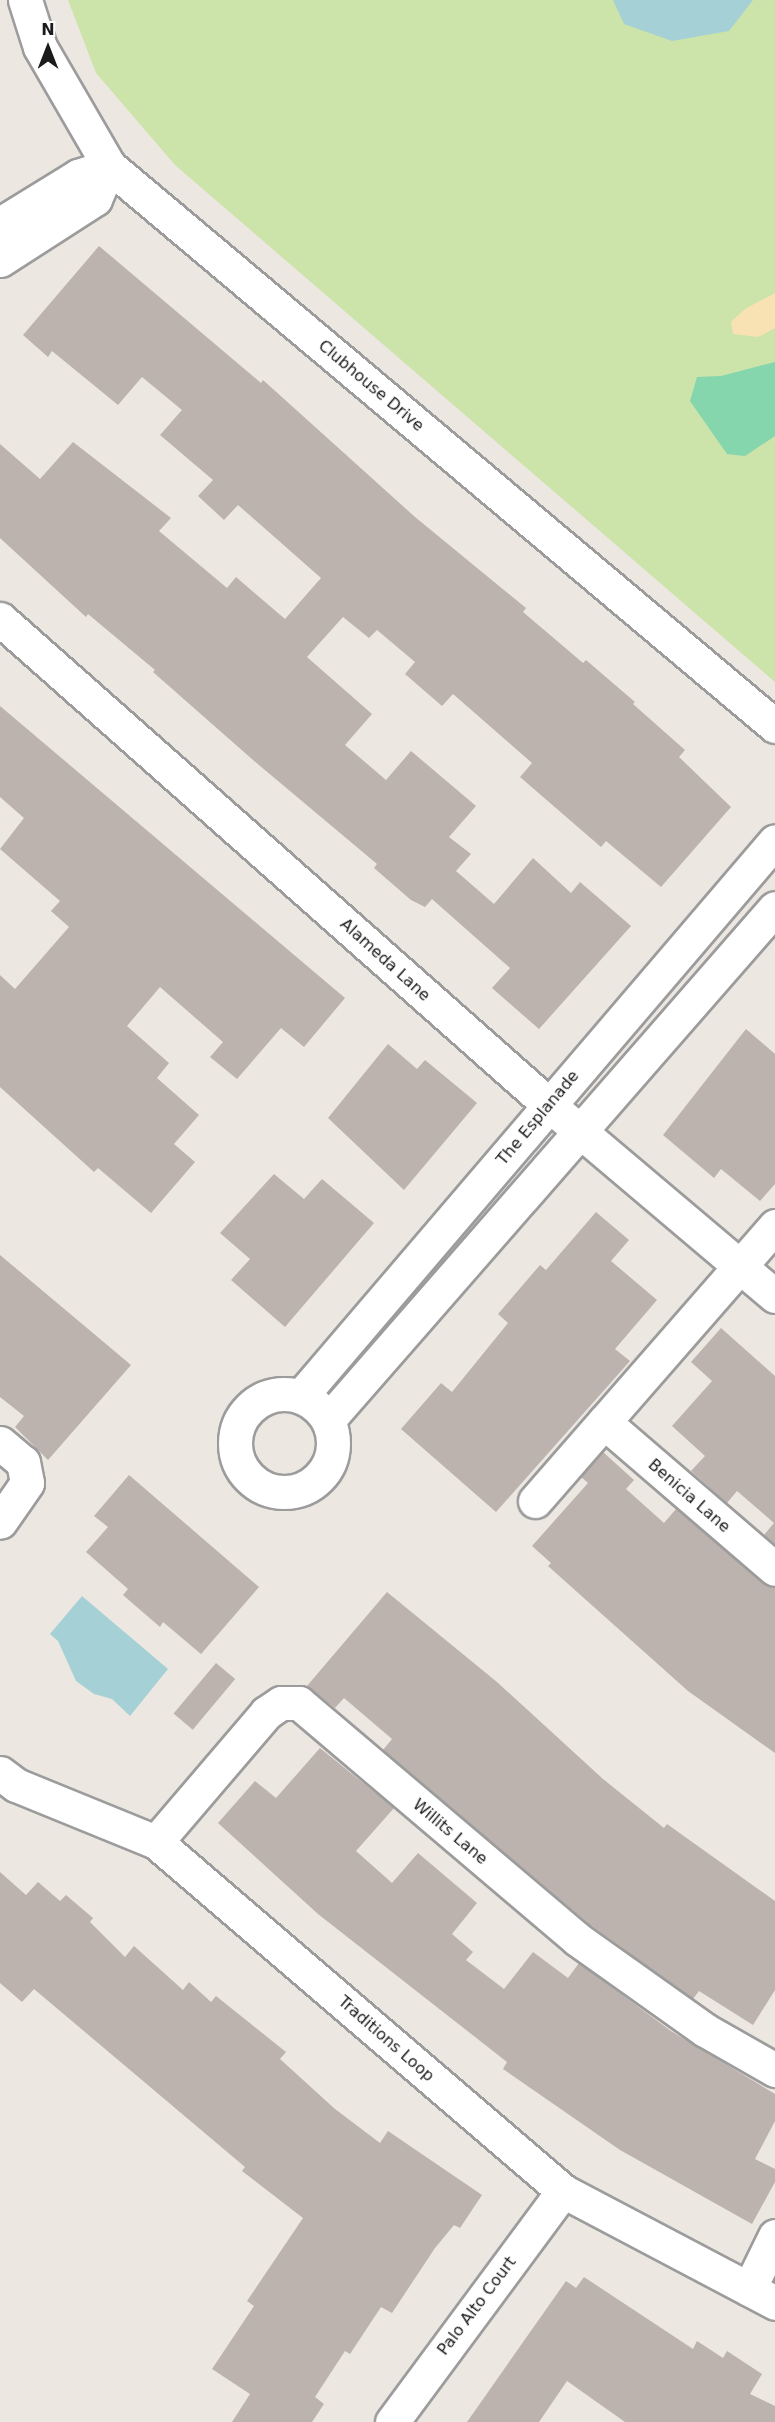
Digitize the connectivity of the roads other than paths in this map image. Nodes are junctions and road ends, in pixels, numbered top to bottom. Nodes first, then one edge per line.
1 (25, 0) edge
2 (109, 166) junction
3 (0, 224) edge
4 (0, 260) edge
5 (0, 619) edge
6 (775, 726) edge
7 (775, 841) edge
8 (764, 876) edge
9 (775, 908) edge
10 (549, 1105) junction
11 (579, 1130) junction
12 (775, 1226) edge
13 (741, 1267) junction
14 (775, 1296) edge
15 (302, 1395) junction
16 (329, 1419) junction
17 (604, 1422) junction
18 (0, 1443) edge
19 (535, 1501) dead end
20 (0, 1522) edge
21 (775, 1569) edge
22 (0, 1773) edge
23 (156, 1842) junction
24 (775, 2070) edge
25 (563, 2191) junction
26 (775, 2236) edge
27 (762, 2296) edge
28 (392, 2422) edge

1 - 2 street, Clubhouse Drive
2 - 3 street
2 - 4 street
2 - 6 street, Clubhouse Drive
5 - 10 street, Alameda Lane
7 - 8 street, The Esplanade
8 - 10 street, The Esplanade
9 - 11 street
10 - 11 street, Alameda Lane
10 - 15 street, The Esplanade
11 - 13 street, Alameda Lane
11 - 16 street
12 - 13 street
13 - 14 street, Alameda Lane
13 - 17 street
15 - 16 street
15 - 16 street
17 - 19 street
17 - 21 street, Benicia Lane
18 - 20 street
22 - 23 street, Traditions Loop
23 - 24 street, Willits Lane
23 - 25 street, Traditions Loop
25 - 27 street, Traditions Loop
25 - 28 street, Palo Alto Court
26 - 27 street

